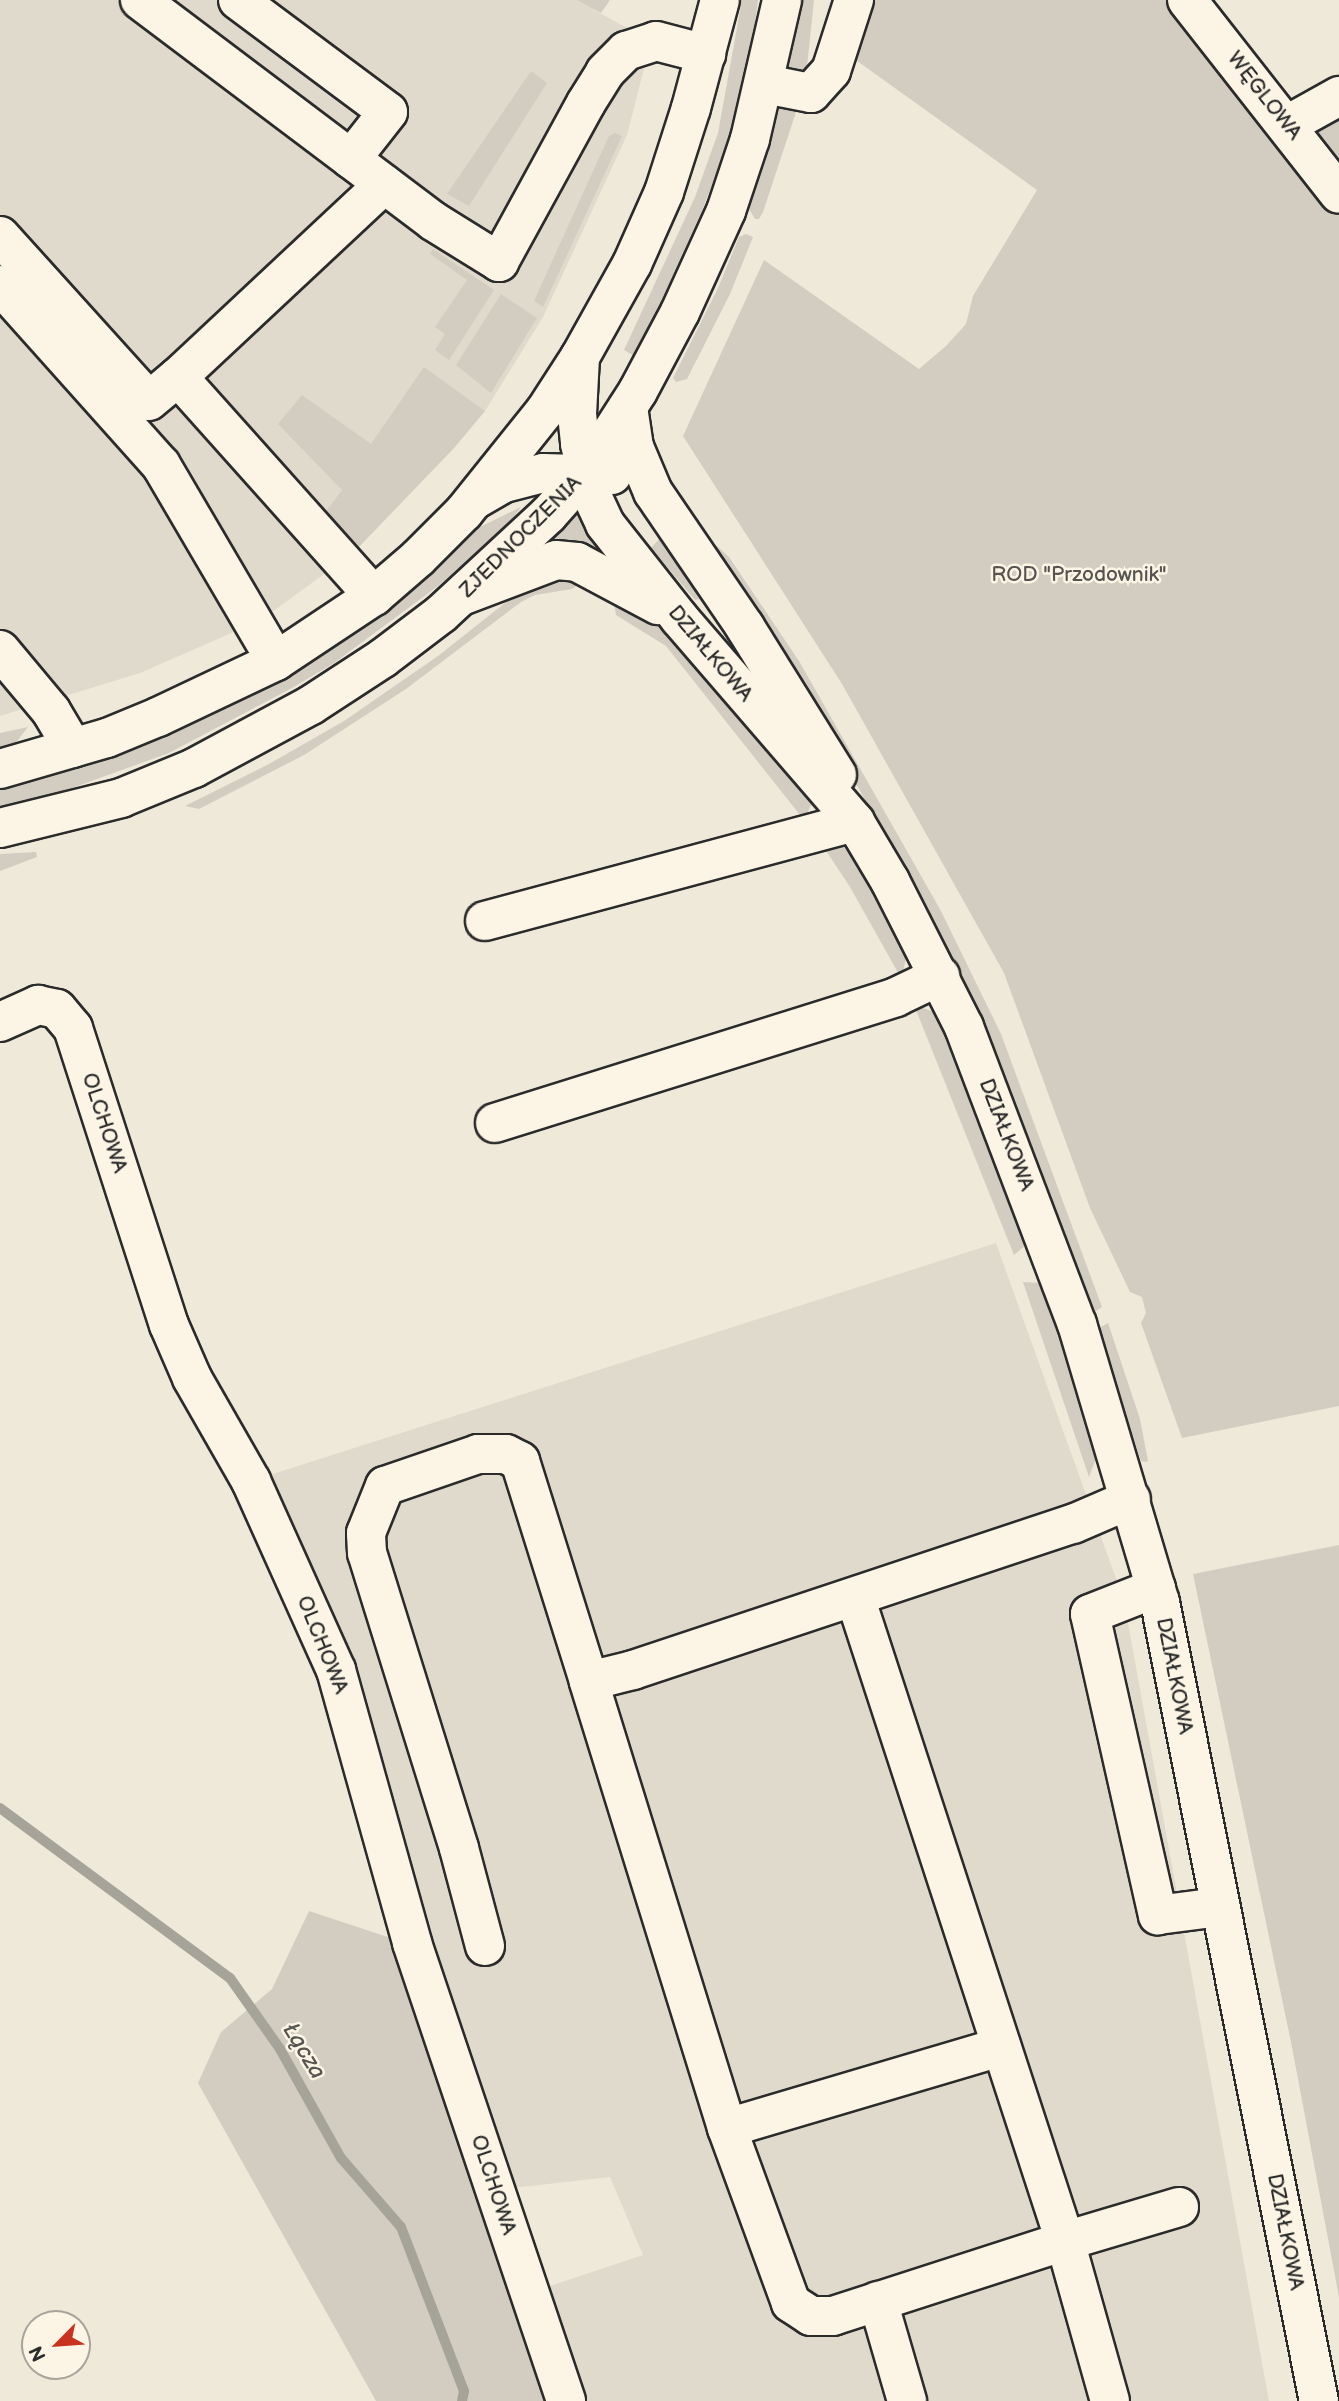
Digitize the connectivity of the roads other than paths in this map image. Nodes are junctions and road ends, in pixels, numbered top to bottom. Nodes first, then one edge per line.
1 (140, 0) edge
2 (238, 0) edge
3 (720, 0) edge
4 (782, 0) edge
5 (854, 0) edge
6 (1187, 0) edge
7 (706, 54) junction
8 (765, 84) junction
9 (1339, 96) edge
10 (1287, 125) junction
11 (351, 159) junction
12 (384, 184) junction
13 (1339, 194) edge
14 (0, 236) edge
15 (0, 285) edge
16 (580, 356) junction
17 (178, 377) junction
18 (628, 407) junction
19 (586, 472) junction
20 (653, 492) junction
21 (476, 499) junction
22 (464, 595) junction
23 (374, 596) junction
24 (680, 619) junction
25 (0, 650) edge
26 (276, 661) junction
27 (73, 748) junction
28 (0, 769) edge
29 (855, 822) junction
30 (0, 828) edge
31 (485, 921) dead end
32 (940, 976) junction
33 (0, 1022) edge
34 (495, 1123) dead end
35 (1131, 1499) junction
36 (1156, 1588) junction
37 (855, 1597) junction
38 (589, 1681) junction
39 (1220, 1907) junction
40 (485, 1946) dead end
41 (1001, 2047) junction
42 (727, 2128) junction
43 (1180, 2207) dead end
44 (1065, 2241) junction
45 (878, 2301) junction
46 (566, 2401) edge
47 (907, 2401) edge
48 (1110, 2401) edge
49 (1318, 2401) edge

1 - 11 street
2 - 11 street
3 - 7 street
4 - 8 street, ZJEDNOCZENIA
5 - 8 street
6 - 10 street, WĘGLOWA
7 - 12 street
7 - 16 street
8 - 18 street, ZJEDNOCZENIA
9 - 10 street
10 - 13 street, WĘGLOWA
11 - 12 street
12 - 17 street
14 - 17 street
15 - 26 street
16 - 19 street, DZIAŁKOWA
16 - 21 street
17 - 23 street
18 - 19 street, ZJEDNOCZENIA
18 - 20 street, DZIAŁKOWA
19 - 20 street
19 - 21 street
19 - 22 street, ZJEDNOCZENIA
19 - 24 street, DZIAŁKOWA
20 - 29 street, DZIAŁKOWA
21 - 23 street
22 - 24 street
22 - 30 street, ZJEDNOCZENIA
23 - 26 street
24 - 29 street, DZIAŁKOWA
25 - 27 street
26 - 27 street
27 - 28 street
29 - 31 street
29 - 32 street, DZIAŁKOWA
32 - 34 street
32 - 35 street, DZIAŁKOWA
33 - 46 street, OLCHOWA
35 - 36 street, DZIAŁKOWA
35 - 37 street
36 - 39 street, DZIAŁKOWA
36 - 39 street
37 - 38 street
37 - 41 street
38 - 40 street
38 - 42 street
39 - 49 street, DZIAŁKOWA
41 - 42 street
41 - 44 street
42 - 45 street
43 - 44 street
44 - 45 street
44 - 48 street
45 - 47 street

